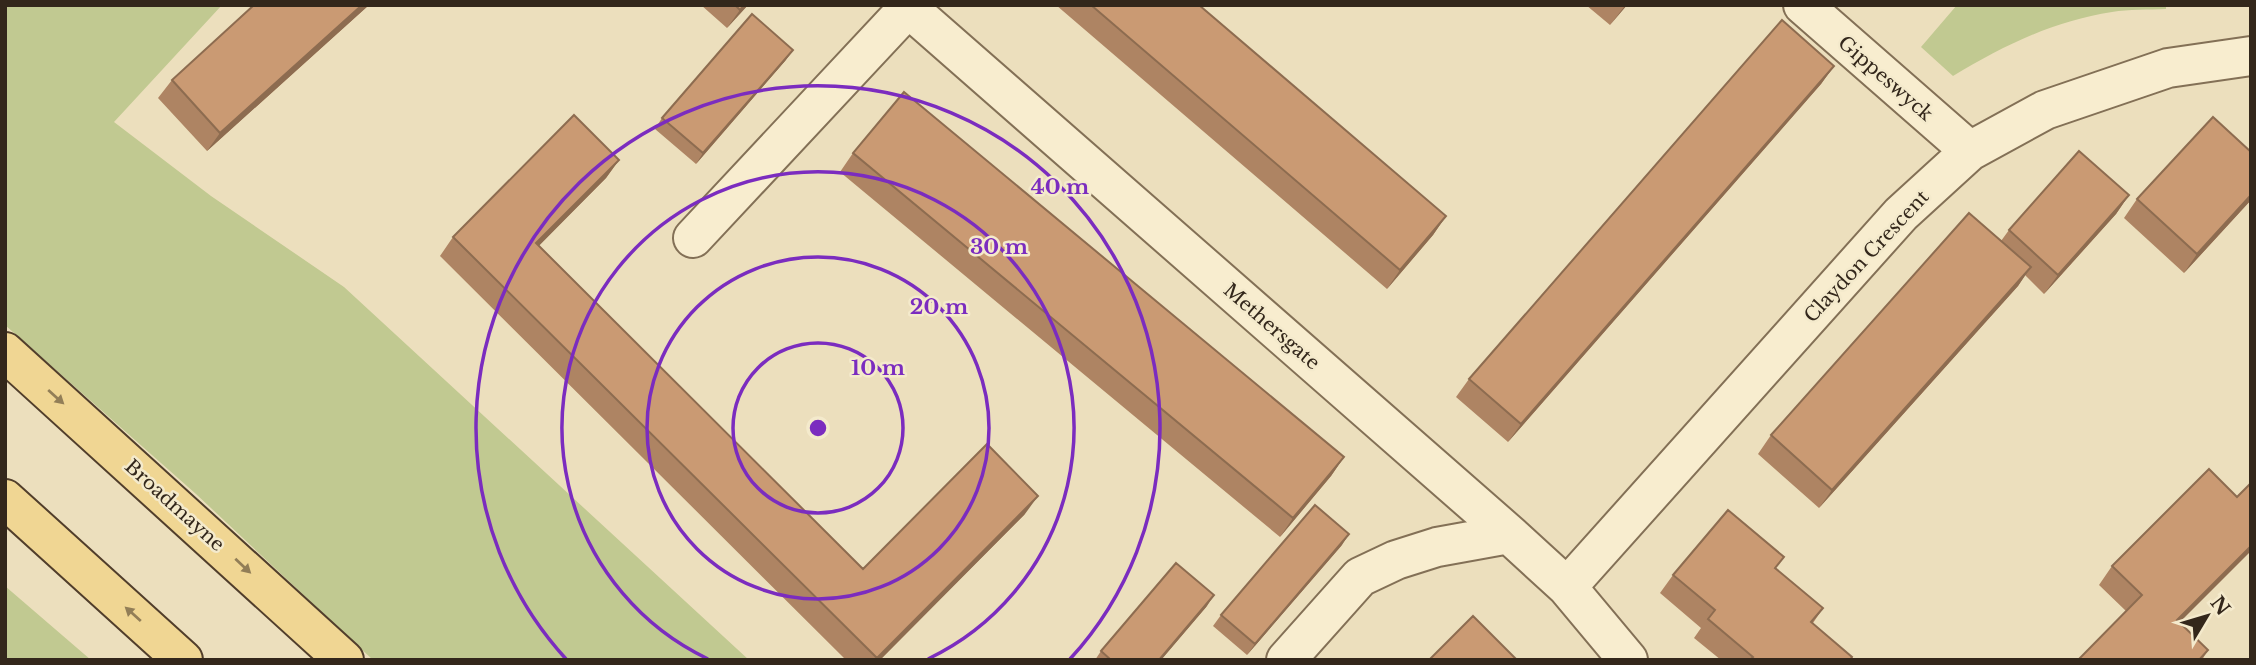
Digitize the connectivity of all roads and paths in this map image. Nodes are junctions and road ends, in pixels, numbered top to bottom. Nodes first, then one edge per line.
1 (1803, 5) edge
2 (906, 7) edge
3 (2251, 56) edge
4 (1970, 152) junction
5 (693, 238) dead end
6 (5, 352) edge
7 (5, 499) edge
8 (1508, 534) junction
9 (1567, 587) junction
10 (183, 660) edge
11 (344, 660) edge
12 (1286, 660) edge
13 (1628, 660) edge

1 - 4 street, Gippeswyck
2 - 5 street
2 - 8 street, Methersgate
3 - 4 street, Claydon Crescent
4 - 9 street, Claydon Crescent
6 -> 11 main road, Broadmayne
10 -> 7 main road
8 - 9 street, Methersgate
8 - 12 street
9 - 13 street, Methersgate

